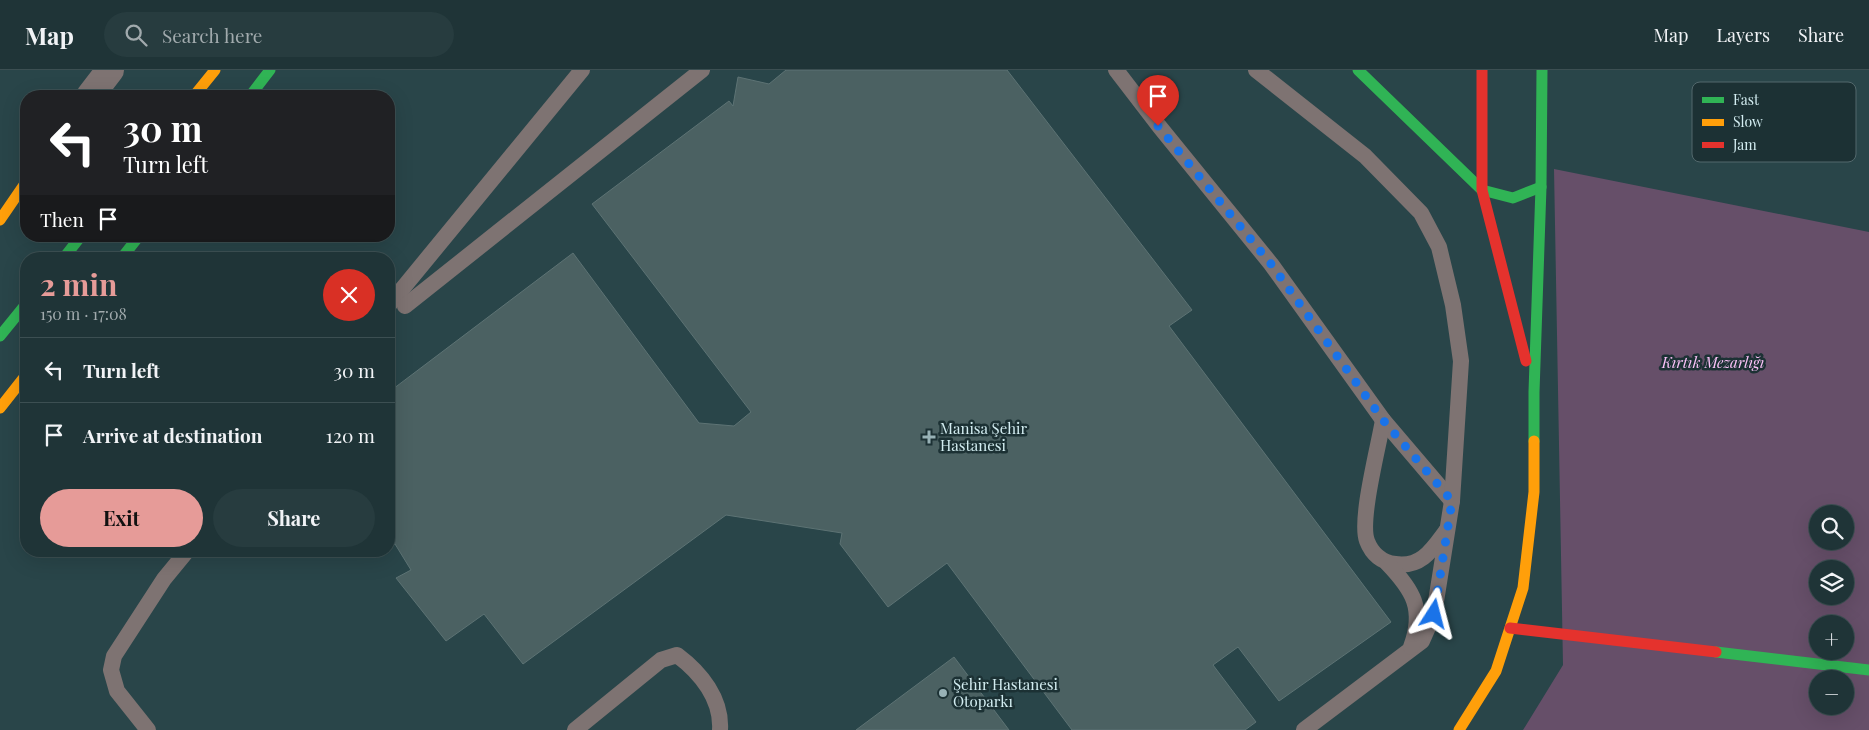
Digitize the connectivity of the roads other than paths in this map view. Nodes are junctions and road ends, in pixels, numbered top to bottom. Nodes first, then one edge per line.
1 (110, 70) edge
2 (215, 70) edge
3 (270, 70) edge
4 (582, 70) edge
5 (702, 70) edge
6 (1116, 70) edge
7 (1256, 70) edge
8 (1358, 70) edge
9 (1482, 70) edge
10 (1542, 70) edge
11 (95, 90) edge
12 (199, 90) edge
13 (255, 90) edge
14 (1541, 187) junction
15 (1482, 190) junction
16 (20, 191) edge
17 (0, 220) edge
18 (76, 242) edge
19 (134, 242) edge
20 (68, 252) edge
21 (126, 252) edge
22 (395, 298) edge
23 (405, 306) dead end
24 (20, 311) edge
25 (0, 336) edge
26 (20, 383) edge
27 (1534, 392) junction
28 (0, 408) edge
29 (1383, 420) junction
30 (1452, 501) junction
31 (1447, 529) junction
32 (182, 557) edge
33 (1387, 563) junction
34 (1510, 628) junction
35 (1409, 651) junction
36 (1869, 670) edge
37 (148, 730) edge
38 (574, 730) edge
39 (720, 730) edge
40 (1304, 730) edge
41 (1459, 730) edge

1 - 11 street
2 - 12 street
3 - 13 street
4 - 22 lane
5 - 23 lane
6 - 29 lane
7 - 30 lane
8 - 15 street
9 - 15 street
10 - 14 street
14 - 15 street
14 - 27 street
15 - 27 street
16 - 17 street
18 - 20 street
19 - 21 street
24 - 25 street
26 - 28 street
27 - 34 street
29 - 30 lane
29 - 33 lane
30 - 31 lane
31 - 33 lane
31 - 35 lane
32 - 37 lane
33 - 35 lane
34 - 36 street
34 - 41 street
35 - 40 lane
38 - 39 lane

